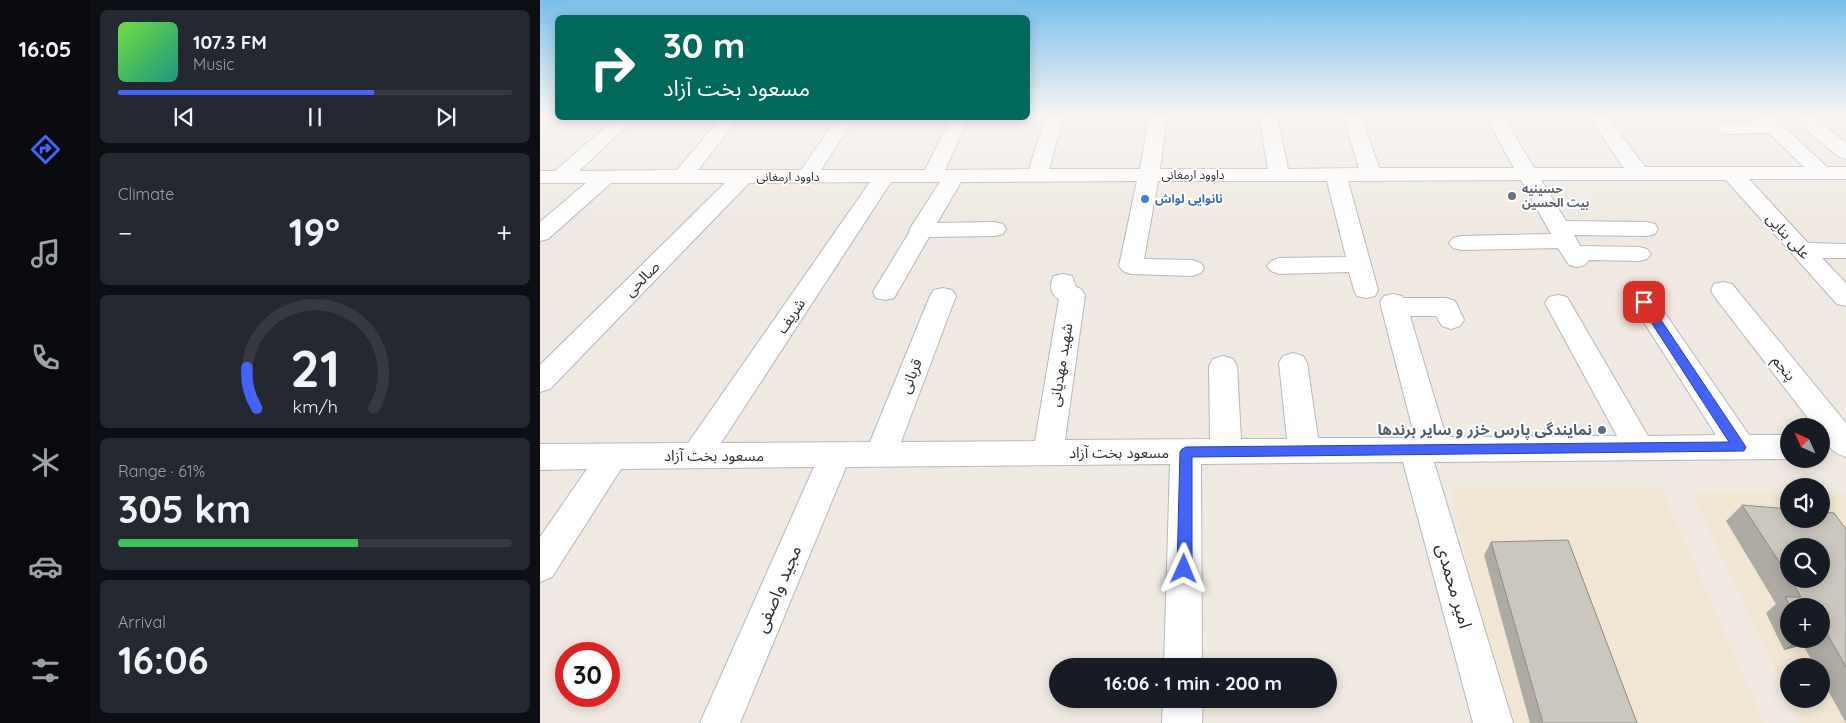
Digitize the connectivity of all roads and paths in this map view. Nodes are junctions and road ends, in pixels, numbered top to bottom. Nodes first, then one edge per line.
1 (585, 150) edge
2 (704, 150) edge
3 (825, 150) edge
4 (951, 150) edge
5 (1045, 150) edge
6 (1153, 150) edge
7 (1274, 150) edge
8 (1363, 150) edge
9 (1514, 150) edge
10 (1621, 150) edge
11 (1797, 150) edge
12 (1731, 173) junction
13 (1822, 173) junction
14 (1846, 173) edge
15 (1371, 174) junction
16 (1529, 174) junction
17 (1639, 174) junction
18 (1149, 175) junction
19 (1279, 175) junction
20 (1336, 175) junction
21 (807, 176) junction
22 (885, 176) junction
23 (943, 176) junction
24 (1037, 176) junction
25 (550, 177) edge
26 (606, 177) junction
27 (682, 177) junction
28 (743, 177) junction
29 (1647, 228) dead end
30 (995, 229) dead end
31 (920, 230) junction
32 (540, 234) edge
33 (1461, 243) dead end
34 (1569, 245) junction
35 (1802, 250) junction
36 (1846, 251) edge
37 (1639, 254) dead end
38 (1359, 264) junction
39 (1279, 266) dead end
40 (1192, 268) dead end
41 (1063, 282) dead end
42 (1366, 290) dead end
43 (1723, 290) dead end
44 (885, 292) dead end
45 (942, 296) dead end
46 (1846, 298) edge
47 (1644, 302) dead end
48 (1558, 303) dead end
49 (1451, 320) dead end
50 (1292, 363) dead end
51 (1223, 366) dead end
52 (540, 382) edge
53 (1830, 446) edge
54 (1846, 446) edge
55 (1740, 447) junction
56 (1780, 447) edge
57 (1639, 448) junction
58 (1425, 450) junction
59 (1304, 451) junction
60 (1186, 452) junction
61 (1226, 452) junction
62 (1048, 454) junction
63 (835, 455) junction
64 (880, 455) junction
65 (613, 456) junction
66 (696, 456) junction
67 (540, 457) edge
68 (540, 566) edge
69 (1183, 658) edge
70 (1183, 708) edge
71 (720, 723) edge
72 (1182, 723) edge
73 (1493, 723) edge

1 - 25 street
2 - 27 street
3 - 21 street
4 - 23 street
5 - 24 street
6 - 18 street
7 - 19 street
8 - 15 street
9 - 16 street
10 - 17 street
11 - 13 street
12 - 13 street, داوود ارمغانی
12 - 17 street, داوود ارمغانی
12 - 35 street, علی بنایی
13 - 14 street, داوود ارمغانی
15 - 16 street, داوود ارمغانی
15 - 20 street, داوود ارمغانی
16 - 17 street, داوود ارمغانی
16 - 34 street
18 - 19 street, داوود ارمغانی
18 - 24 street, داوود ارمغانی
18 - 40 street
19 - 20 street, داوود ارمغانی
20 - 38 street
21 - 22 street, داوود ارمغانی
21 - 28 street, داوود ارمغانی
22 - 23 street, داوود ارمغانی
22 - 66 street, شریف
23 - 24 street, داوود ارمغانی
23 - 31 street
25 - 26 street, داوود ارمغانی
26 - 27 street, داوود ارمغانی
26 - 32 street
27 - 28 street, داوود ارمغانی
28 - 52 street, صالحی
29 - 34 street
30 - 31 street
31 - 44 street
33 - 34 street
34 - 37 street
35 - 36 street
35 - 46 street, علی بنایی
38 - 39 street
38 - 42 street
41 - 62 street, شهید مهدیانی
43 - 54 street, پنجم
45 - 64 street, قربانی
47 - 55 street
48 - 57 street
49 - 58 street, امیر محمدی
50 - 59 street
51 - 61 street
53 - 54 street
55 - 56 street, مسعود بخت آزاد
55 - 57 street, مسعود بخت آزاد
57 - 58 street, مسعود بخت آزاد
58 - 59 street, مسعود بخت آزاد
58 - 73 street, امیر محمدی
59 - 61 street, مسعود بخت آزاد
60 - 61 street, مسعود بخت آزاد
60 - 62 street, مسعود بخت آزاد
60 - 69 street
62 - 64 street, مسعود بخت آزاد
63 - 64 street, مسعود بخت آزاد
63 - 66 street, مسعود بخت آزاد
63 - 71 street, مجید واصفی
65 - 66 street, مسعود بخت آزاد
65 - 67 street, مسعود بخت آزاد
65 - 68 street
70 - 72 street

